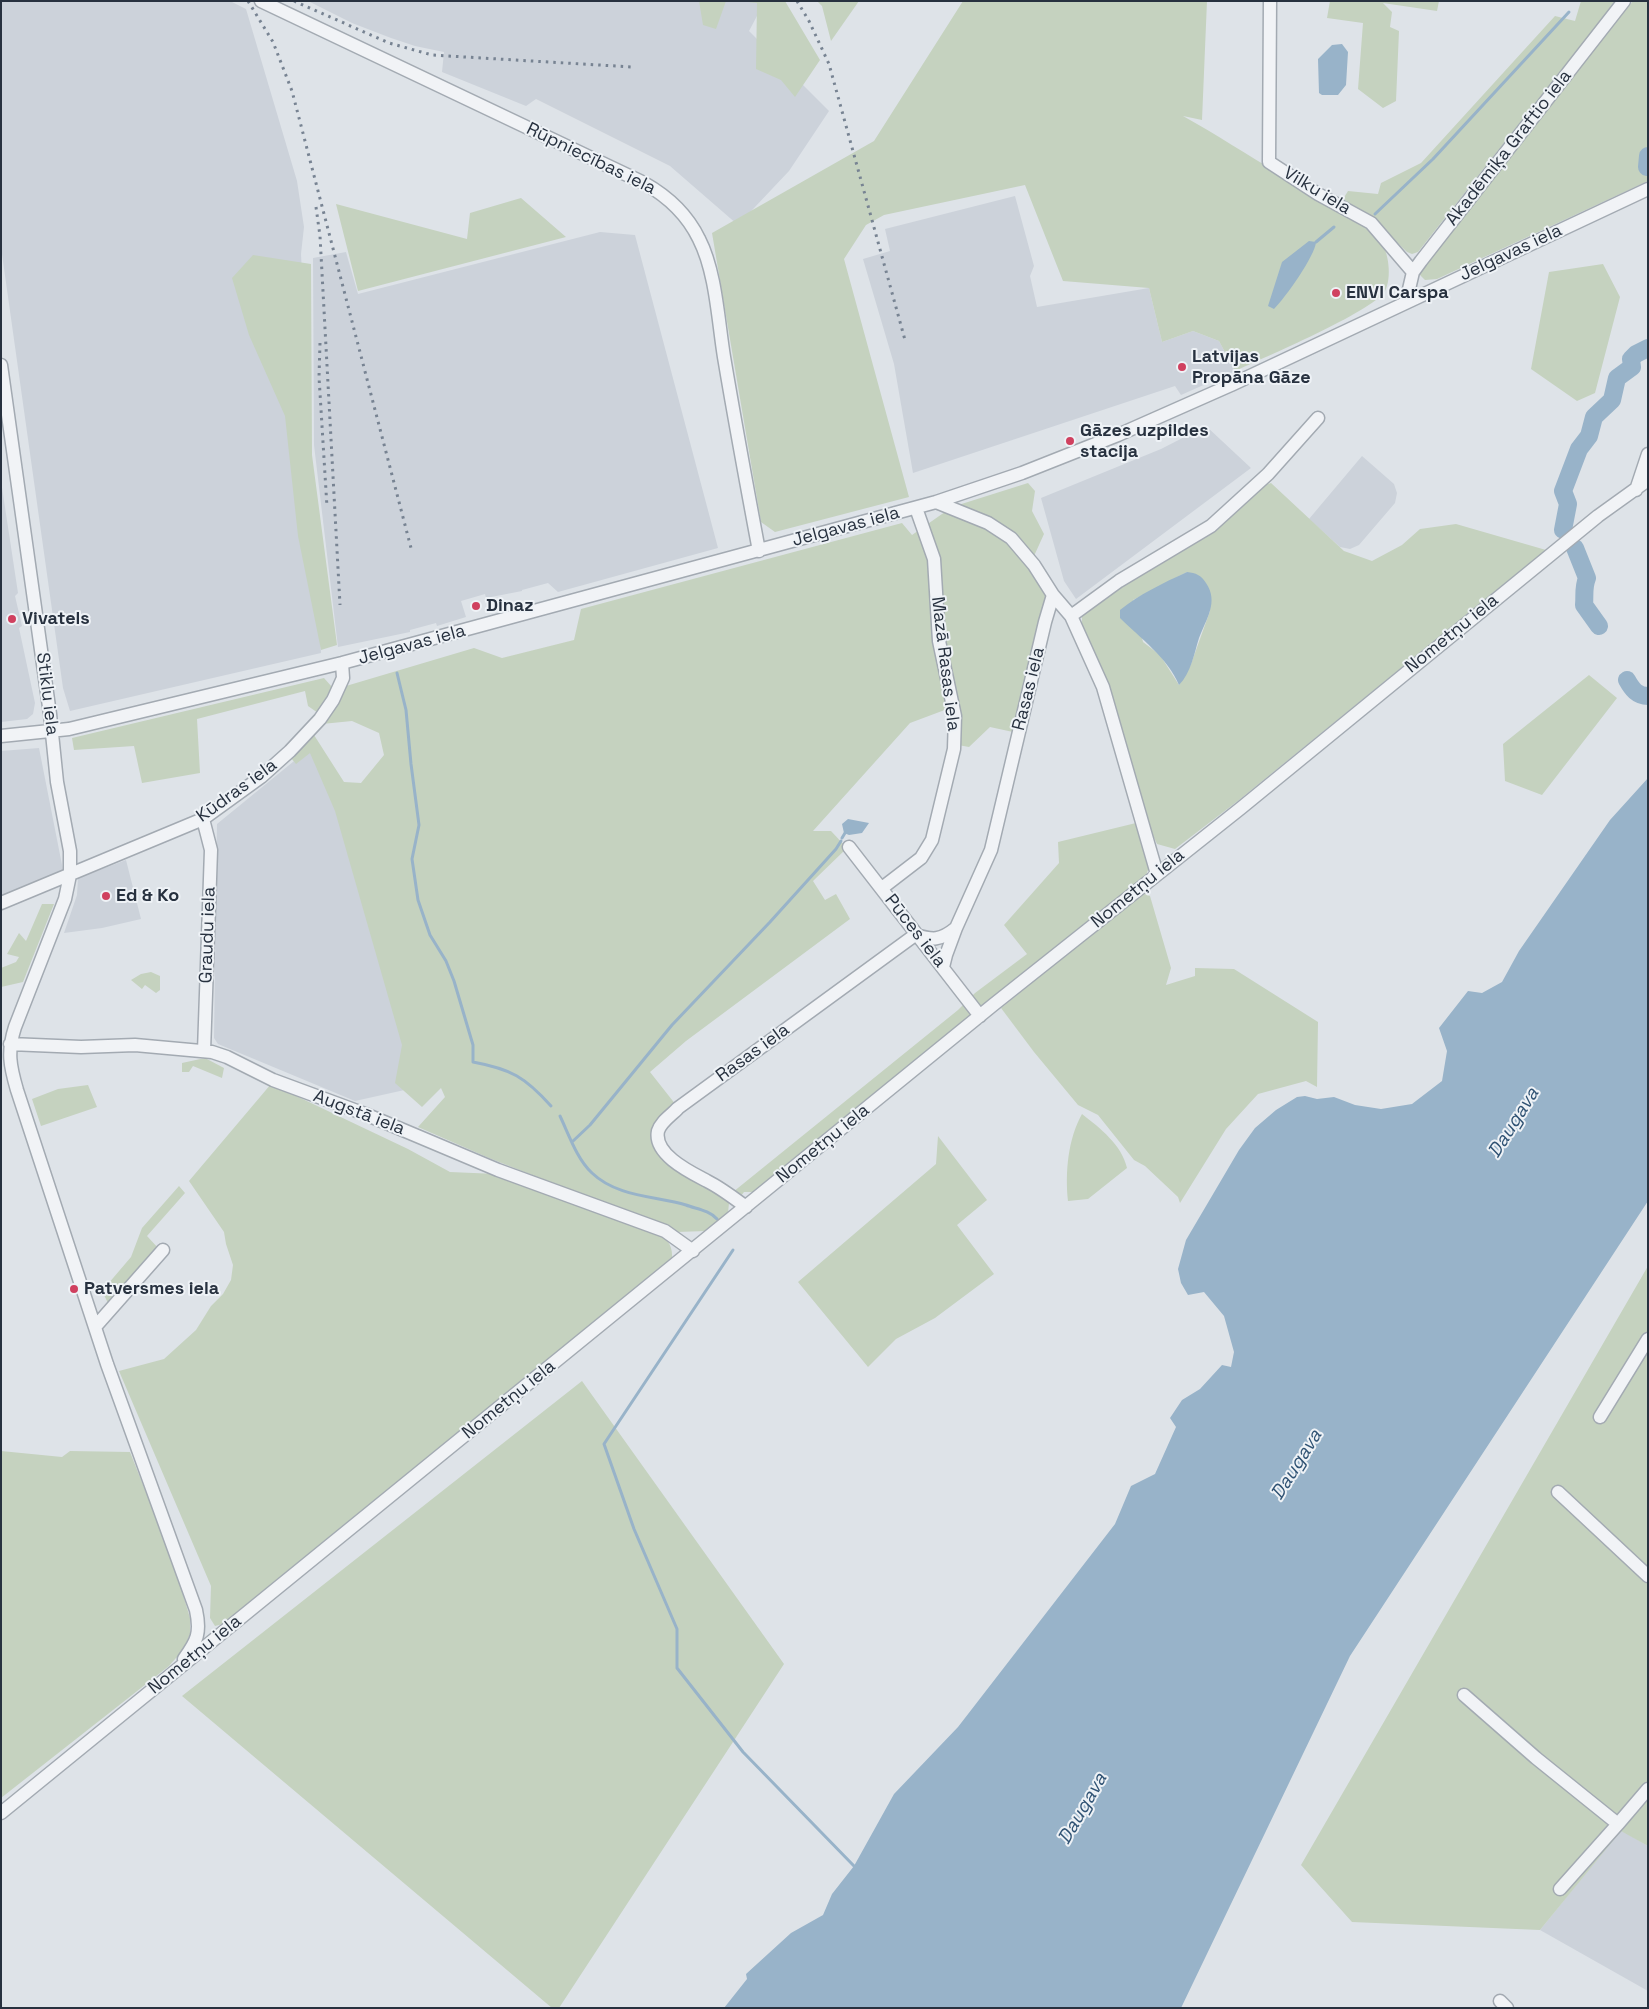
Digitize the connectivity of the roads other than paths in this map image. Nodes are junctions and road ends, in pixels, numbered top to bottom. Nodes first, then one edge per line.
1 (261, 1) edge
2 (1270, 1) edge
3 (1624, 1) edge
4 (1648, 189) edge
5 (1413, 272) junction
6 (1406, 302) junction
7 (1, 366) edge
8 (1318, 418) dead end
9 (1648, 454) edge
10 (1648, 480) edge
11 (1636, 490) junction
12 (936, 502) junction
13 (916, 508) junction
14 (759, 552) junction
15 (1054, 595) junction
16 (1071, 616) junction
17 (342, 664) junction
18 (52, 731) junction
19 (1, 736) edge
20 (203, 819) junction
21 (849, 847) dead end
22 (1157, 874) junction
23 (70, 875) junction
24 (882, 888) junction
25 (1, 904) edge
26 (956, 928) junction
27 (915, 935) junction
28 (944, 968) junction
29 (980, 1016) junction
30 (7, 1051) edge
31 (204, 1051) junction
32 (746, 1207) junction
33 (163, 1250) dead end
34 (693, 1251) junction
35 (95, 1327) junction
36 (1648, 1339) edge
37 (1600, 1417) dead end
38 (1558, 1492) dead end
39 (1648, 1576) edge
40 (179, 1667) junction
41 (1464, 1696) dead end
42 (1648, 1789) edge
43 (1, 1812) edge
44 (1618, 1824) junction
45 (1560, 1889) dead end

1 - 14 street, Rūpniecības iela
2 - 5 street, Vilku iela
3 - 5 street, Akadēmiķa Graftio iela
4 - 6 street, Jelgavas iela
5 - 6 street, Akadēmiķa Graftio iela
6 - 12 street, Jelgavas iela
7 - 18 street, Stiklu iela
8 - 16 street
9 - 11 street
10 - 11 street, Nometņu iela
11 - 22 street, Nometņu iela
12 - 13 street, Jelgavas iela
12 - 15 street
13 - 14 street, Jelgavas iela
13 - 24 street, Mazā Rasas iela
14 - 17 street, Jelgavas iela
15 - 16 street
15 - 26 street, Rasas iela
16 - 22 street
17 - 18 street, Jelgavas iela
17 - 20 street, Kūdras iela
18 - 19 street, Jelgavas iela
18 - 23 street, Stiklu iela
20 - 23 street, Kūdras iela
20 - 31 street, Graudu iela
21 - 24 street, Pūces iela
22 - 29 street, Nometņu iela
23 - 25 street, Kūdras iela
23 - 30 street
24 - 27 street, Pūces iela
26 - 27 street
26 - 28 street, Rasas iela
27 - 28 street, Pūces iela
27 - 32 street, Rasas iela
28 - 29 street, Pūces iela
29 - 32 street, Nometņu iela
30 - 31 street, Augstā iela
30 - 35 street
31 - 34 street, Augstā iela
32 - 34 street, Nometņu iela
33 - 35 street
34 - 40 street, Nometņu iela
35 - 40 street
36 - 37 street
38 - 39 street
40 - 43 street, Nometņu iela
41 - 44 street
42 - 44 street
44 - 45 street

